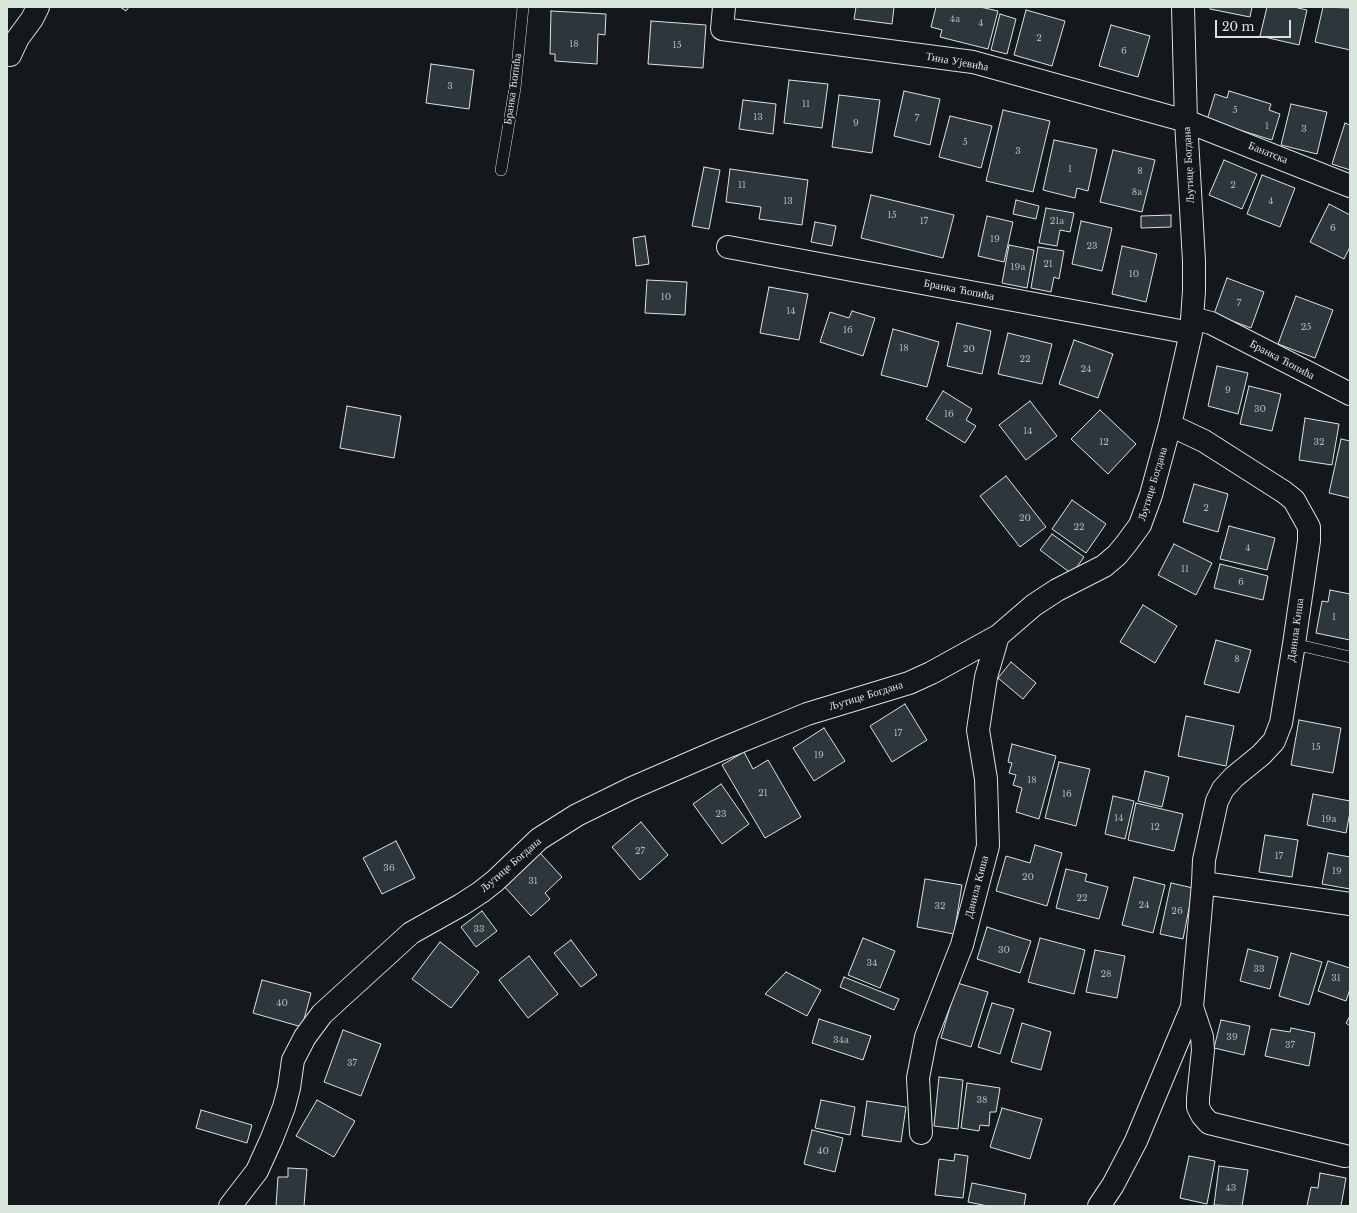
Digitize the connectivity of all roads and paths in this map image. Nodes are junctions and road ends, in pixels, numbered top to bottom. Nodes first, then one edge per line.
1 (38, 7) edge
2 (524, 7) edge
3 (724, 7) edge
4 (1183, 7) edge
5 (8, 54) edge
6 (1186, 120) junction
7 (501, 170) dead end
8 (1350, 186) edge
9 (728, 247) dead end
10 (1191, 325) junction
11 (1350, 394) edge
12 (1170, 425) junction
13 (998, 636) junction
14 (1294, 644) junction
15 (1350, 657) edge
16 (1203, 883) junction
17 (1350, 904) edge
18 (1192, 1007) junction
19 (921, 1133) dead end
20 (1345, 1156) dead end
21 (230, 1206) edge
22 (1099, 1206) edge

1 - 5 street
2 - 7 lane, Бранка Ћопића
3 - 6 street, Тина Ујевића
4 - 6 street, Љутице Богдана
6 - 8 street, Банатска
6 - 10 street, Љутице Богдана
9 - 10 street, Бранка Ћопића
10 - 11 street, Бранка Ћопића
10 - 12 street, Љутице Богдана
12 - 13 street, Љутице Богдана
12 - 14 street, Данила Киша
13 - 19 street, Данила Киша
13 - 21 street, Љутице Богдана
14 - 15 lane
14 - 16 street, Данила Киша
16 - 17 street
16 - 18 street, Данила Киша
18 - 20 street
18 - 22 street, Данила Киша

